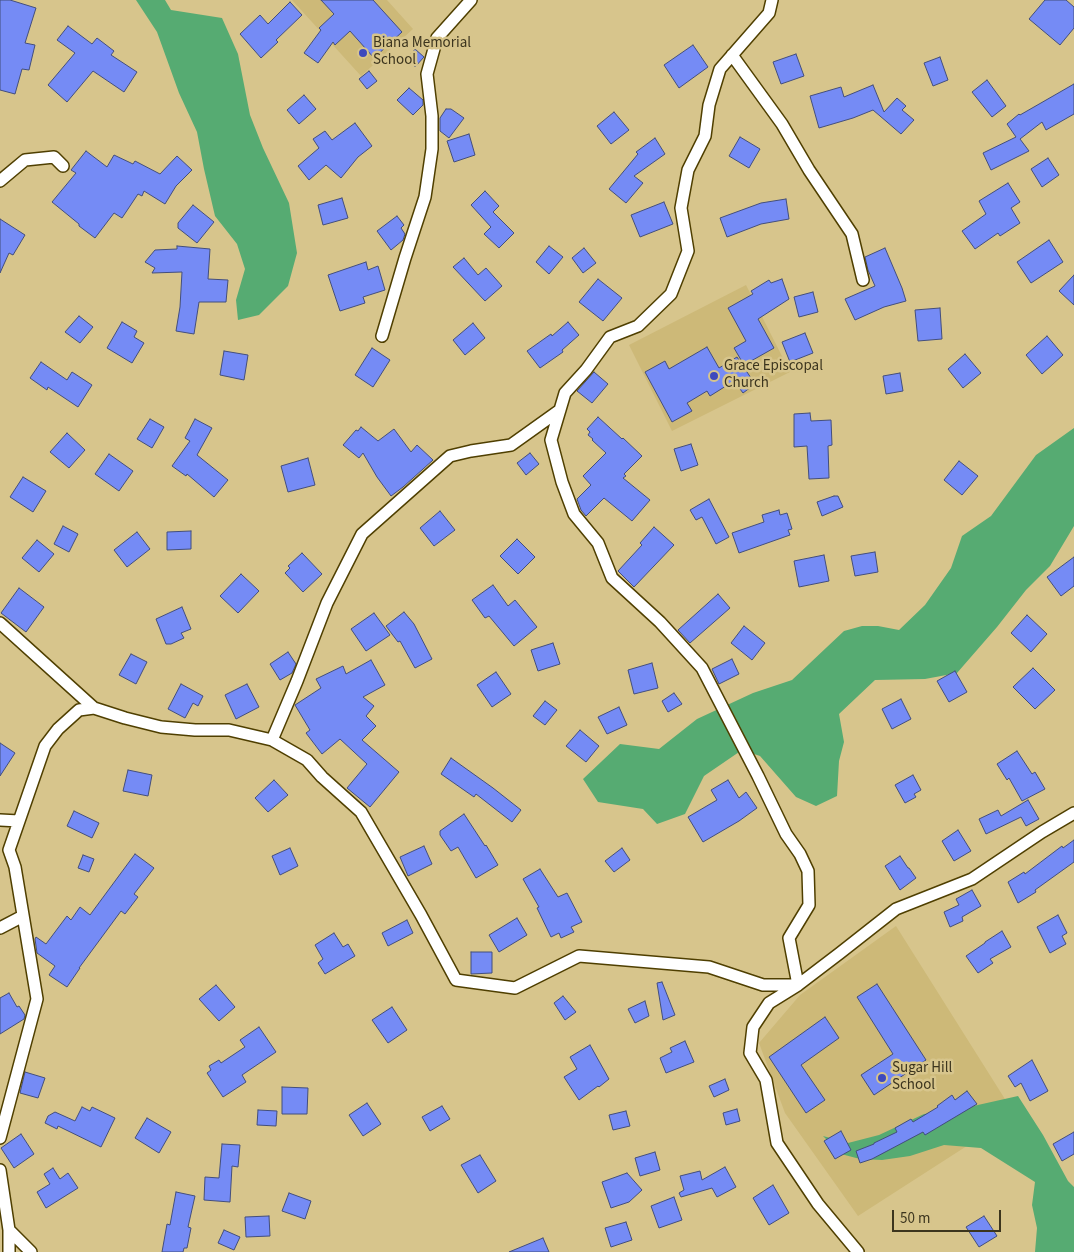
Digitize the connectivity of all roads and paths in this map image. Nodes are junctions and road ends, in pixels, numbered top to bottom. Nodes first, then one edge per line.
1 (471, 0) edge
2 (772, 0) edge
3 (732, 55) junction
4 (63, 166) dead end
5 (0, 181) edge
6 (863, 280) dead end
7 (382, 336) dead end
8 (560, 410) junction
9 (0, 623) edge
10 (94, 708) junction
11 (272, 740) junction
12 (1074, 813) edge
13 (0, 820) edge
14 (19, 821) junction
15 (23, 916) junction
16 (0, 928) edge
17 (798, 985) junction
18 (0, 1138) edge
19 (0, 1170) edge
20 (9, 1230) junction
21 (9, 1252) edge
22 (31, 1252) edge
23 (858, 1252) edge

1 - 7 street
2 - 3 street
3 - 6 street
3 - 8 street
4 - 5 street
8 - 11 street
8 - 17 street
9 - 10 street
10 - 11 street
10 - 14 street
11 - 17 street
12 - 17 street
13 - 14 street
14 - 15 street
15 - 16 street
15 - 18 street
17 - 23 street
19 - 20 street
20 - 21 street
20 - 22 street

